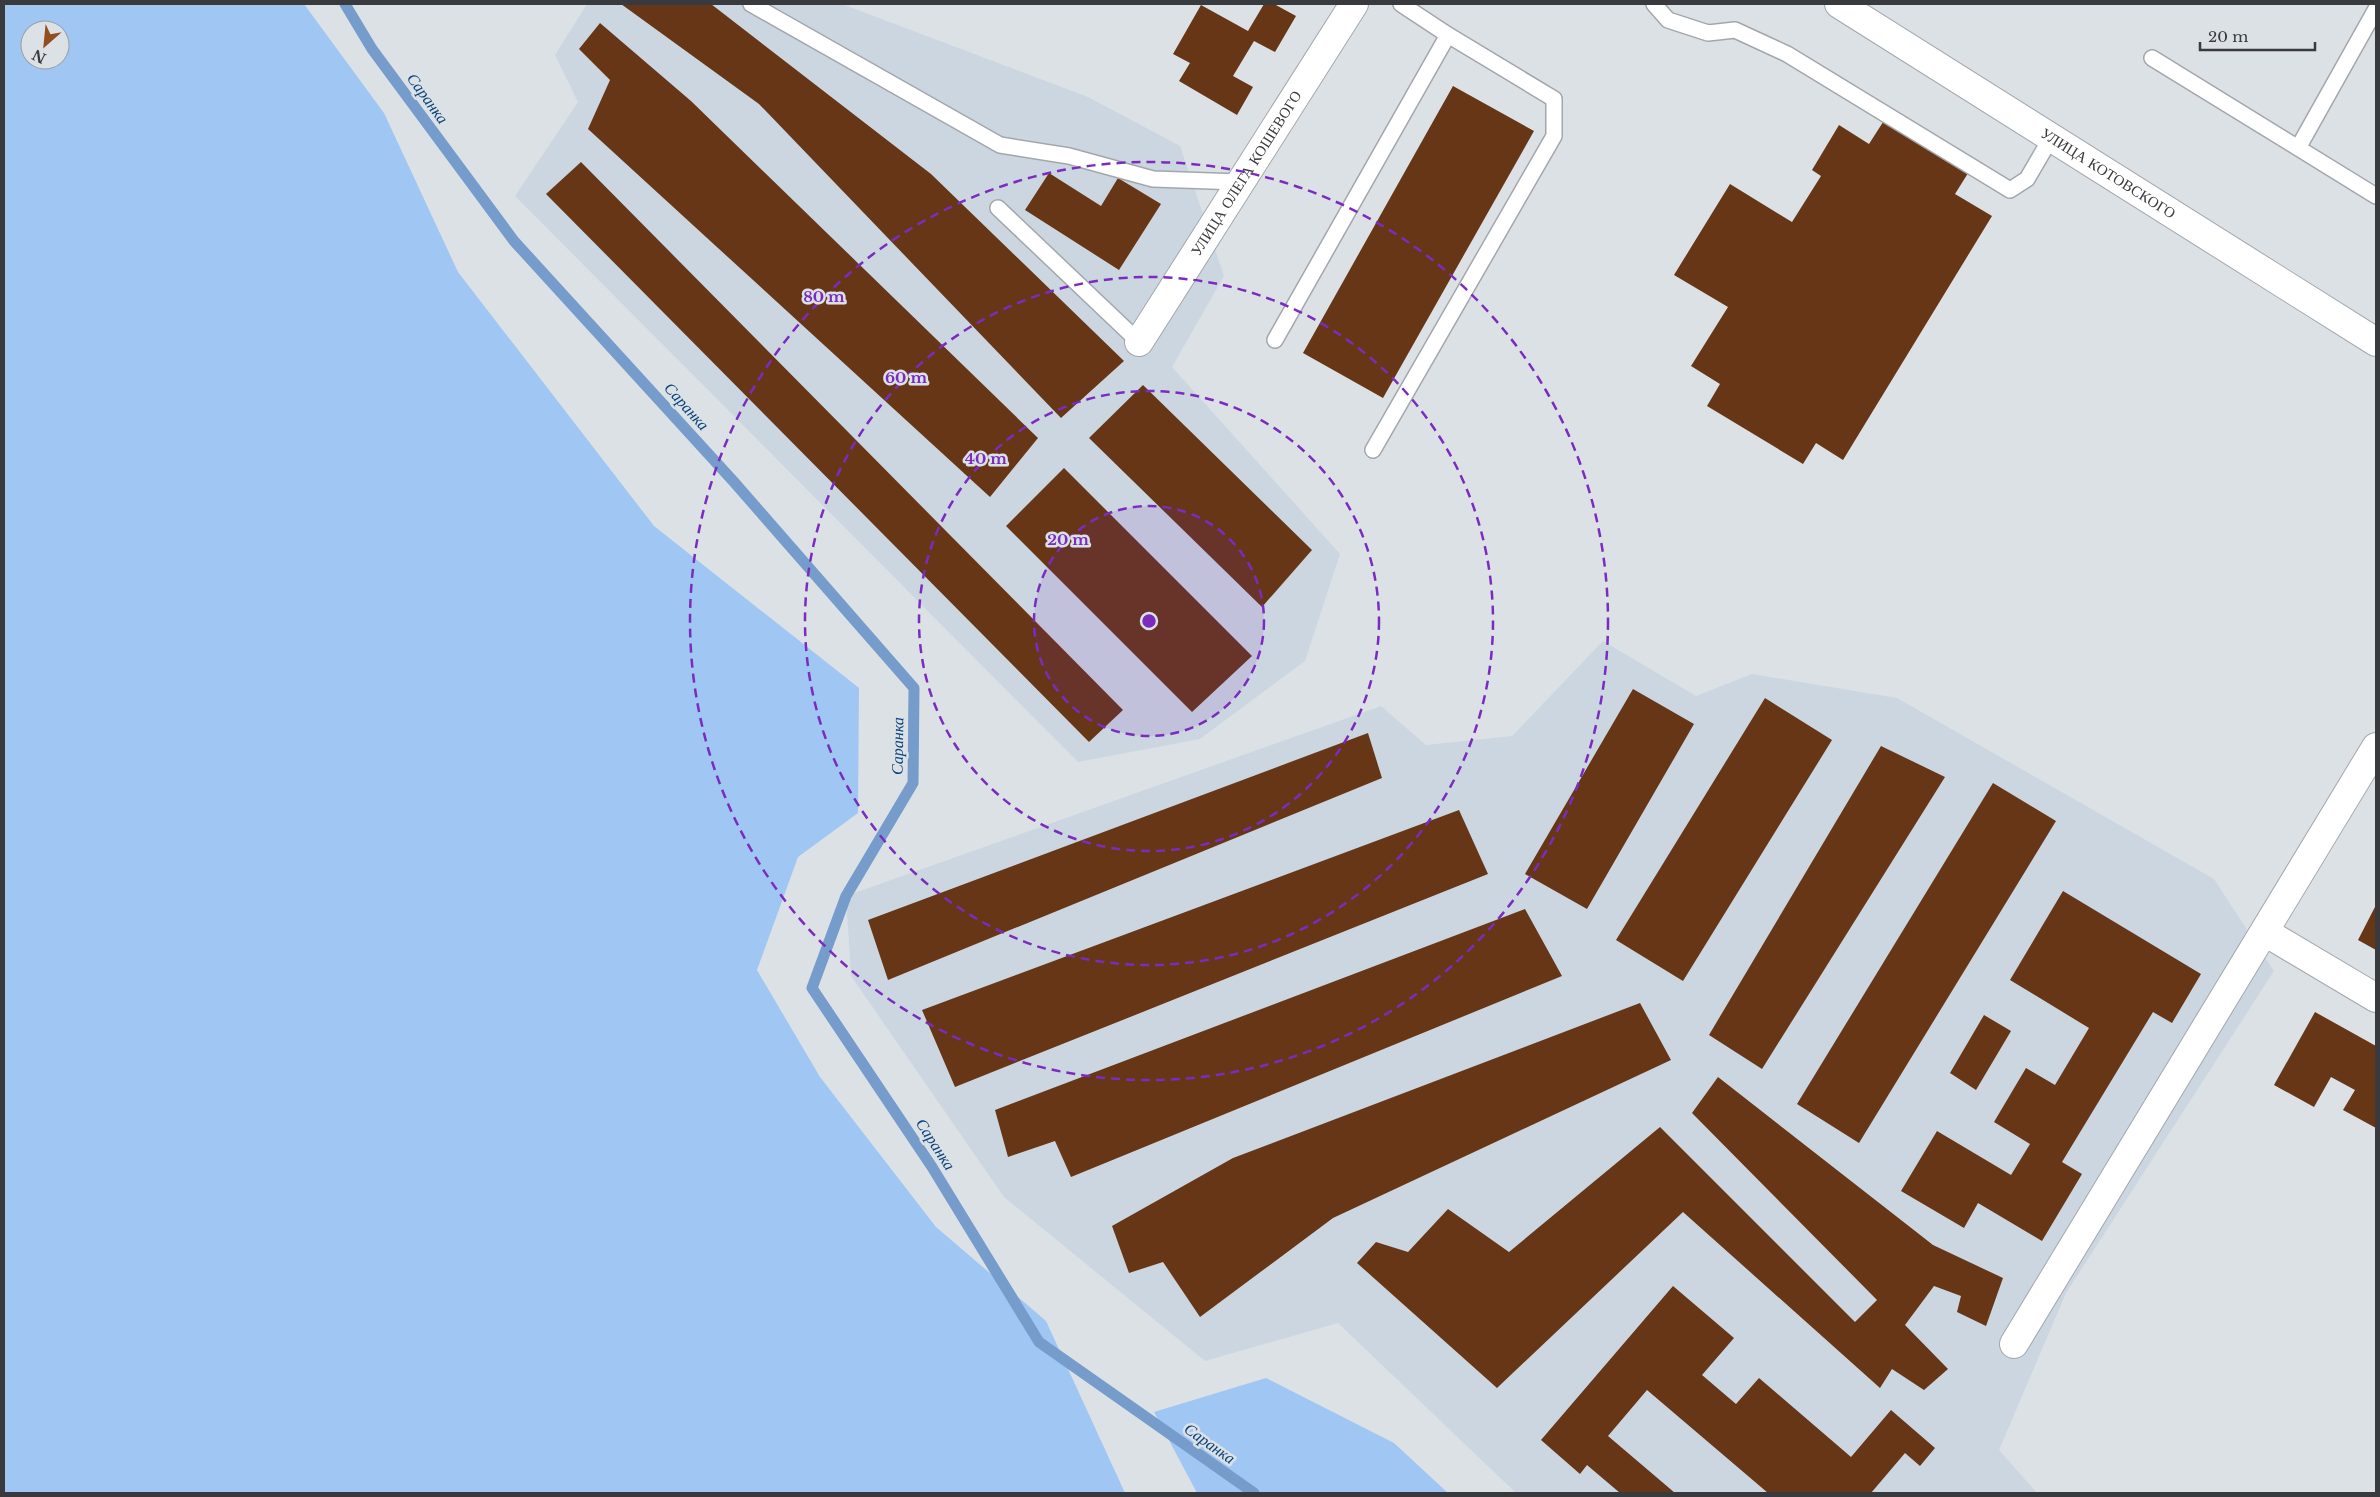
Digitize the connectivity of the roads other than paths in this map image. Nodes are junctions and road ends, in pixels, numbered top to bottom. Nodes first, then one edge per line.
1 (751, 4) edge
2 (1354, 4) edge
3 (1401, 4) edge
4 (1654, 4) edge
5 (1850, 7) edge
6 (2376, 9) edge
7 (1448, 35) junction
8 (2152, 58) dead end
9 (2051, 138) junction
10 (2298, 148) junction
11 (1240, 182) junction
12 (2376, 196) edge
13 (998, 208) dead end
14 (1275, 340) dead end
15 (1138, 342) joint
16 (2376, 342) edge
17 (1373, 450) dead end
18 (2376, 747) edge
19 (2264, 932) junction
20 (2376, 998) edge
21 (2014, 1344) dead end

1 - 11 lane
2 - 11 street, УЛИЦА ОЛЕГА КОШЕВОГО
3 - 7 lane
4 - 9 lane
5 - 9 street, УЛИЦА КОТОВСКОГО
6 - 10 lane
7 - 14 lane
7 - 17 lane
8 - 10 lane
9 - 16 street, УЛИЦА КОТОВСКОГО
10 - 12 lane
11 - 15 street, УЛИЦА ОЛЕГА КОШЕВОГО
13 - 15 lane
18 - 19 street
19 - 20 street
19 - 21 street

